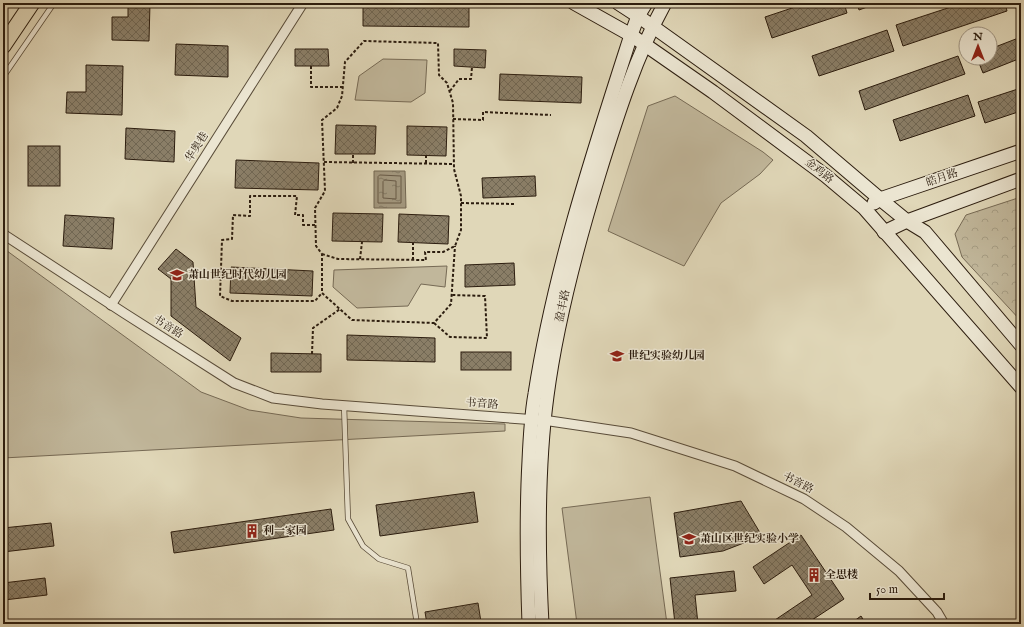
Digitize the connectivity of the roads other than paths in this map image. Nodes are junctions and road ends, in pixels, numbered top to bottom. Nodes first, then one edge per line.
1 (32, 3) edge
2 (54, 3) edge
3 (303, 3) edge
4 (574, 3) edge
5 (618, 3) edge
6 (646, 3) edge
7 (665, 3) edge
8 (638, 16) junction
9 (653, 26) junction
10 (631, 35) junction
11 (645, 45) junction
12 (3, 46) edge
13 (3, 77) edge
14 (1021, 151) edge
15 (1021, 179) edge
16 (880, 199) junction
17 (864, 208) junction
18 (907, 220) junction
19 (884, 232) junction
20 (3, 234) edge
21 (111, 305) junction
22 (1021, 345) edge
23 (1021, 387) edge
24 (344, 405) junction
25 (538, 420) junction
26 (417, 624) edge
27 (529, 624) edge
28 (542, 624) edge
29 (944, 624) edge

1 - 12 main road
2 - 13 lane
3 - 21 street, 华奥巷
4 - 10 main road, 金鸡路
5 - 8 main road, 金鸡路
6 - 8 main road, 盈丰路
7 - 9 main road, 盈丰路
8 - 9 main road, 金鸡路
8 - 10 main road, 盈丰路
9 - 11 main road, 盈丰路
9 - 16 main road, 金鸡路
10 - 11 main road, 金鸡路
10 - 25 main road, 盈丰路
11 - 17 main road, 金鸡路
11 - 25 main road, 盈丰路
14 - 16 main road, 皓月路
15 - 18 main road
16 - 17 main road, 皓月路
16 - 18 main road, 金鸡路
17 - 19 main road, 金鸡路
18 - 19 main road
18 - 22 main road, 金鸡路
19 - 23 main road, 金鸡路
20 - 21 street, 书音路
21 - 24 street, 书音路
24 - 25 street, 书音路
24 - 26 lane
25 - 27 main road, 盈丰路
25 - 28 main road, 盈丰路
25 - 29 street, 书音路

